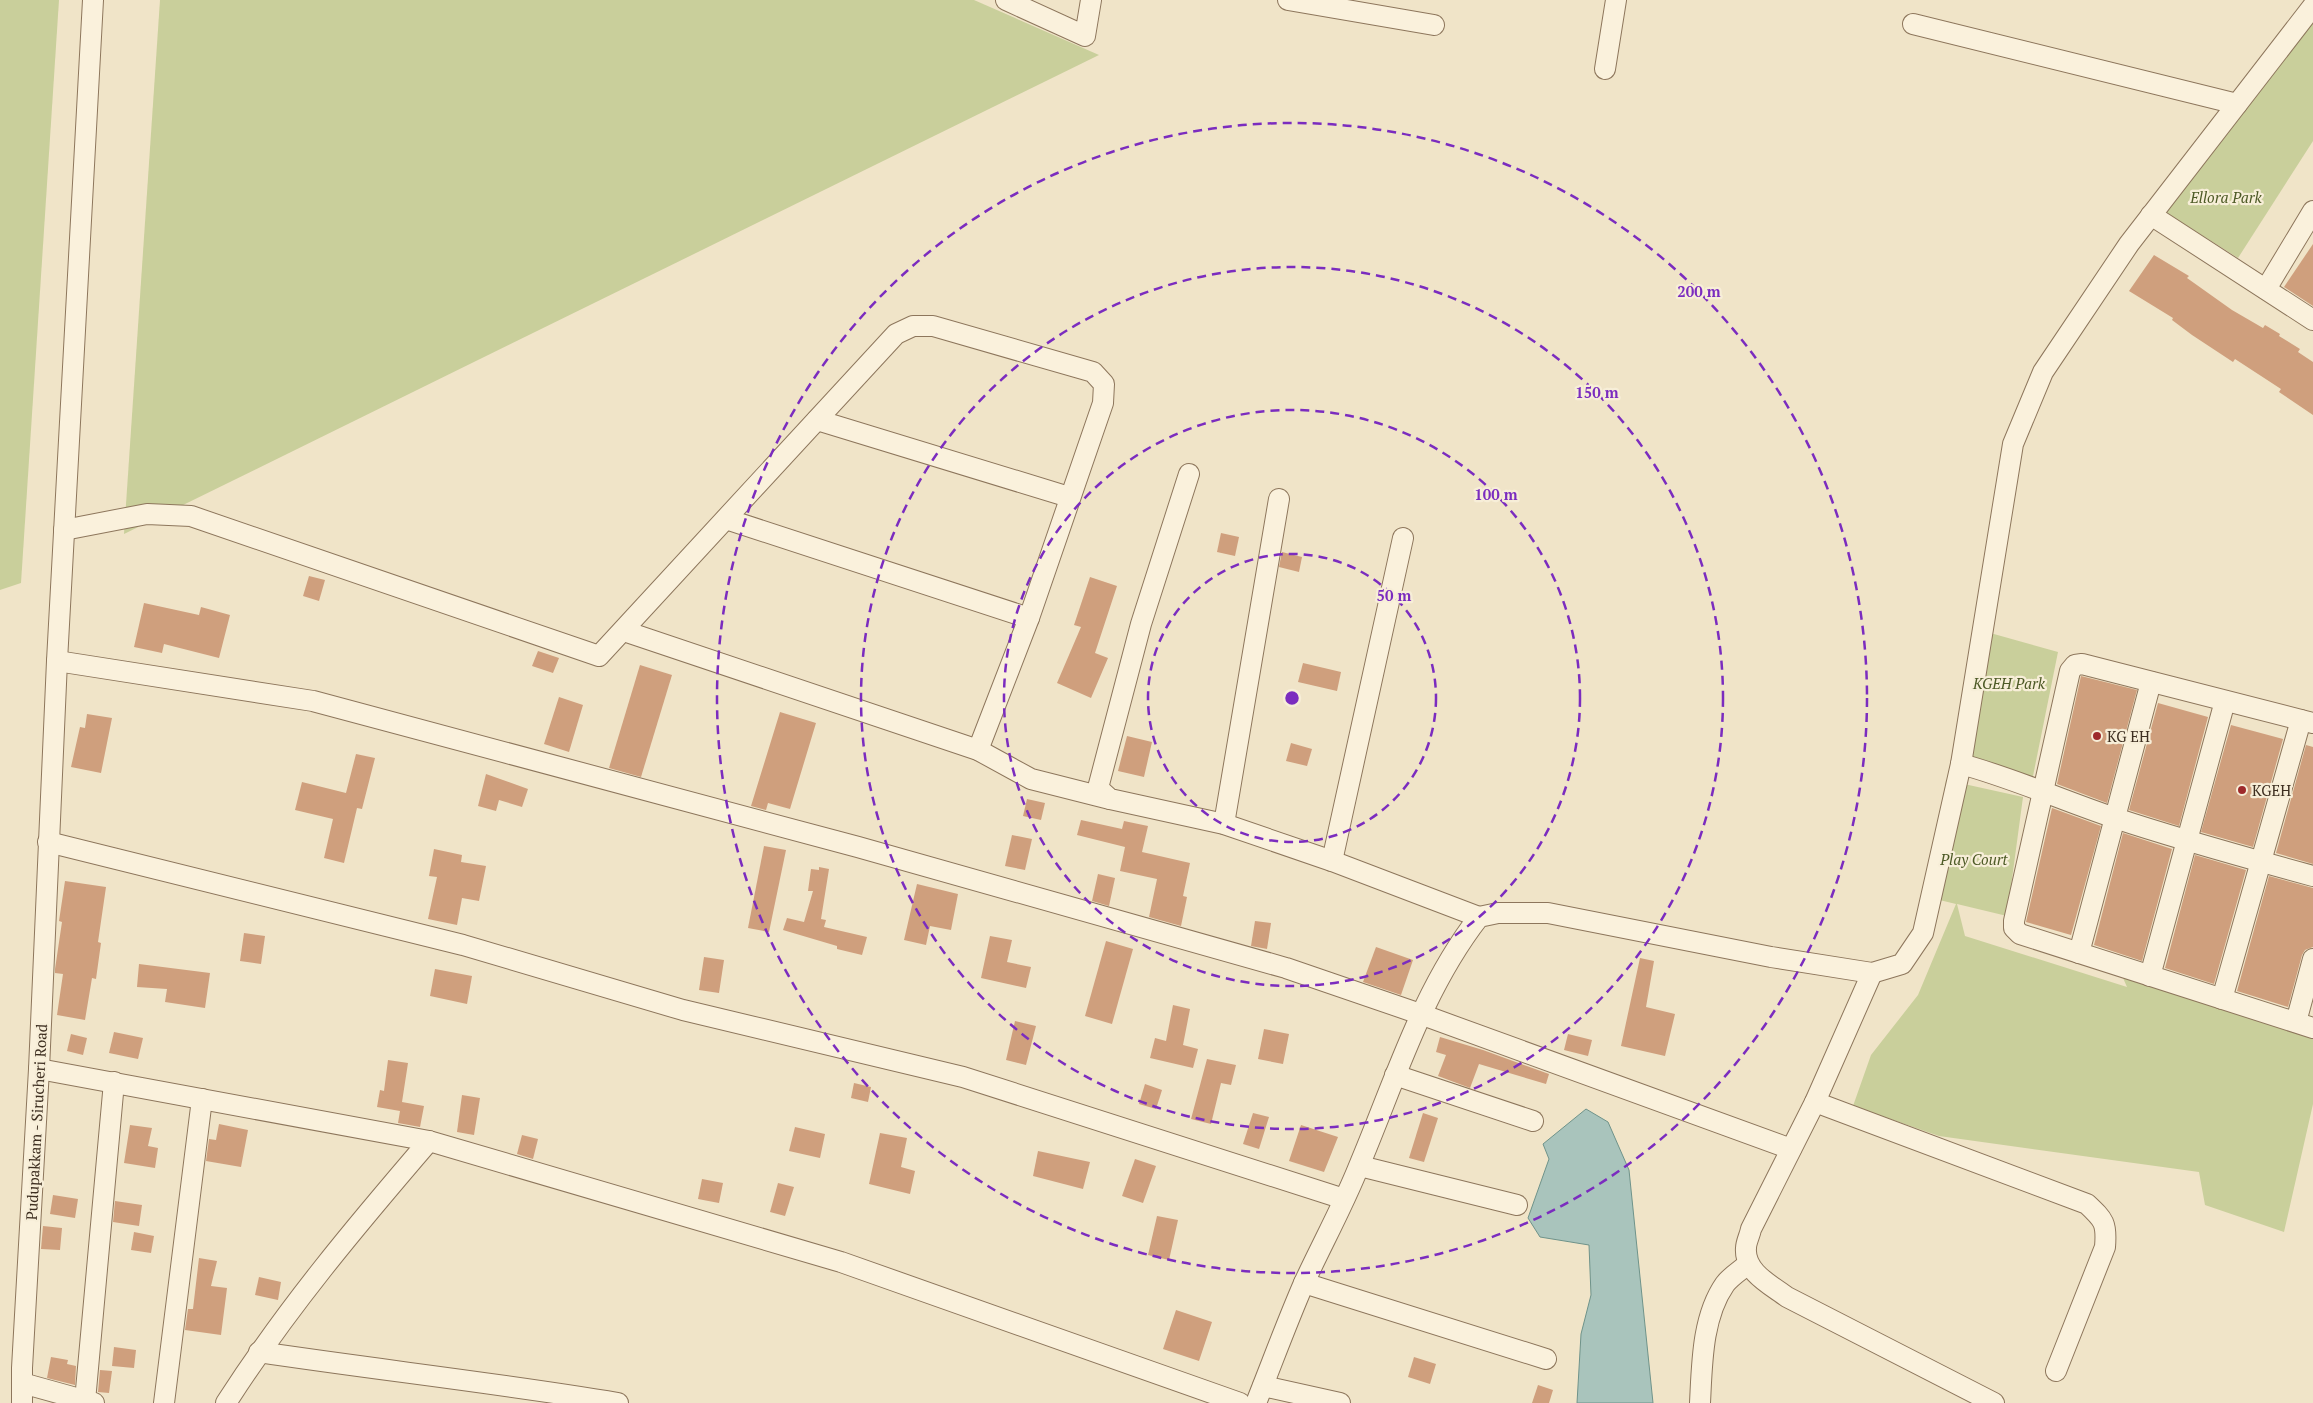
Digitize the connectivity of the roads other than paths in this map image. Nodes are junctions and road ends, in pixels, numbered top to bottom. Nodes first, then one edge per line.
1 (93, 0) edge
2 (1006, 0) edge
3 (1091, 0) edge
4 (1616, 0) edge
5 (1298, 1) edge
6 (2313, 6) edge
7 (1913, 24) dead end
8 (1434, 25) dead end
9 (1605, 69) dead end
10 (2237, 104) junction
11 (2313, 211) edge
12 (2151, 215) junction
13 (2266, 289) junction
14 (2313, 320) edge
15 (817, 420) junction
16 (1190, 474) dead end
17 (1069, 497) junction
18 (1279, 499) dead end
19 (726, 519) junction
20 (64, 530) junction
21 (1403, 538) dead end
22 (1029, 618) junction
23 (624, 631) junction
24 (57, 661) junction
25 (2151, 682) junction
26 (2225, 701) junction
27 (2307, 722) edge
28 (978, 750) junction
29 (1961, 764) junction
30 (2042, 793) junction
31 (1110, 800) junction
32 (2115, 818) junction
33 (1224, 824) junction
34 (48, 842) junction
35 (2188, 842) junction
36 (1332, 861) junction
37 (2262, 862) junction
38 (2313, 876) edge
39 (1479, 917) junction
40 (2079, 953) junction
41 (2313, 959) edge
42 (1872, 973) junction
43 (2150, 976) junction
44 (2222, 999) junction
45 (1423, 1015) junction
46 (2304, 1025) edge
47 (39, 1069) junction
48 (1395, 1075) junction
49 (114, 1082) junction
50 (202, 1099) junction
51 (1814, 1102) junction
52 (1533, 1121) dead end
53 (429, 1141) junction
54 (1791, 1149) junction
55 (1360, 1166) junction
56 (1344, 1200) junction
57 (1517, 1205) dead end
58 (1748, 1264) junction
59 (1304, 1283) junction
60 (259, 1352) junction
61 (1546, 1359) dead end
62 (2056, 1371) dead end
63 (22, 1383) junction
64 (1260, 1395) edge
65 (90, 1402) edge
66 (22, 1403) edge
67 (164, 1403) edge
68 (226, 1403) edge
69 (618, 1403) edge
70 (1240, 1403) edge
71 (1340, 1403) edge
72 (1700, 1403) edge
73 (1994, 1403) edge

1 - 20 street, Pudupakkam - Sirucheri Road
2 - 3 street
4 - 9 street
5 - 8 street
6 - 10 street
7 - 10 street
10 - 12 street
11 - 13 street
12 - 13 street
12 - 29 street
13 - 14 street
15 - 17 street
15 - 17 street
15 - 19 street
16 - 31 street
17 - 22 street
18 - 33 street
19 - 22 street
19 - 23 street
20 - 23 street
20 - 24 street, Pudupakkam - Sirucheri Road
21 - 36 street
22 - 28 street
23 - 28 street
24 - 34 street, Pudupakkam - Sirucheri Road
24 - 45 street
25 - 26 street
25 - 30 street
25 - 32 street
26 - 27 street
26 - 35 street
27 - 37 street
28 - 31 street
29 - 30 street
29 - 42 street
30 - 32 street
30 - 40 street
31 - 33 street
32 - 35 street
32 - 40 street
33 - 36 street
34 - 47 street, Pudupakkam - Sirucheri Road
34 - 56 street
35 - 37 street
35 - 43 street
36 - 39 street
37 - 38 street
37 - 44 street
39 - 42 street
39 - 45 street
40 - 43 street
41 - 46 street
42 - 51 street
43 - 44 street
44 - 46 street
45 - 48 street
45 - 54 street
47 - 49 street
47 - 63 street, Pudupakkam - Sirucheri Road
48 - 52 street
48 - 55 street
49 - 50 street
49 - 65 street
50 - 53 street
50 - 67 street
51 - 54 street
51 - 62 street
53 - 60 street
53 - 70 street
54 - 58 street
55 - 56 street
55 - 57 street
56 - 59 street
58 - 72 street
58 - 73 street
59 - 61 street
59 - 64 street
60 - 68 street
60 - 69 street
63 - 65 street
63 - 66 street, Pudupakkam - Sirucheri Road
64 - 71 street

